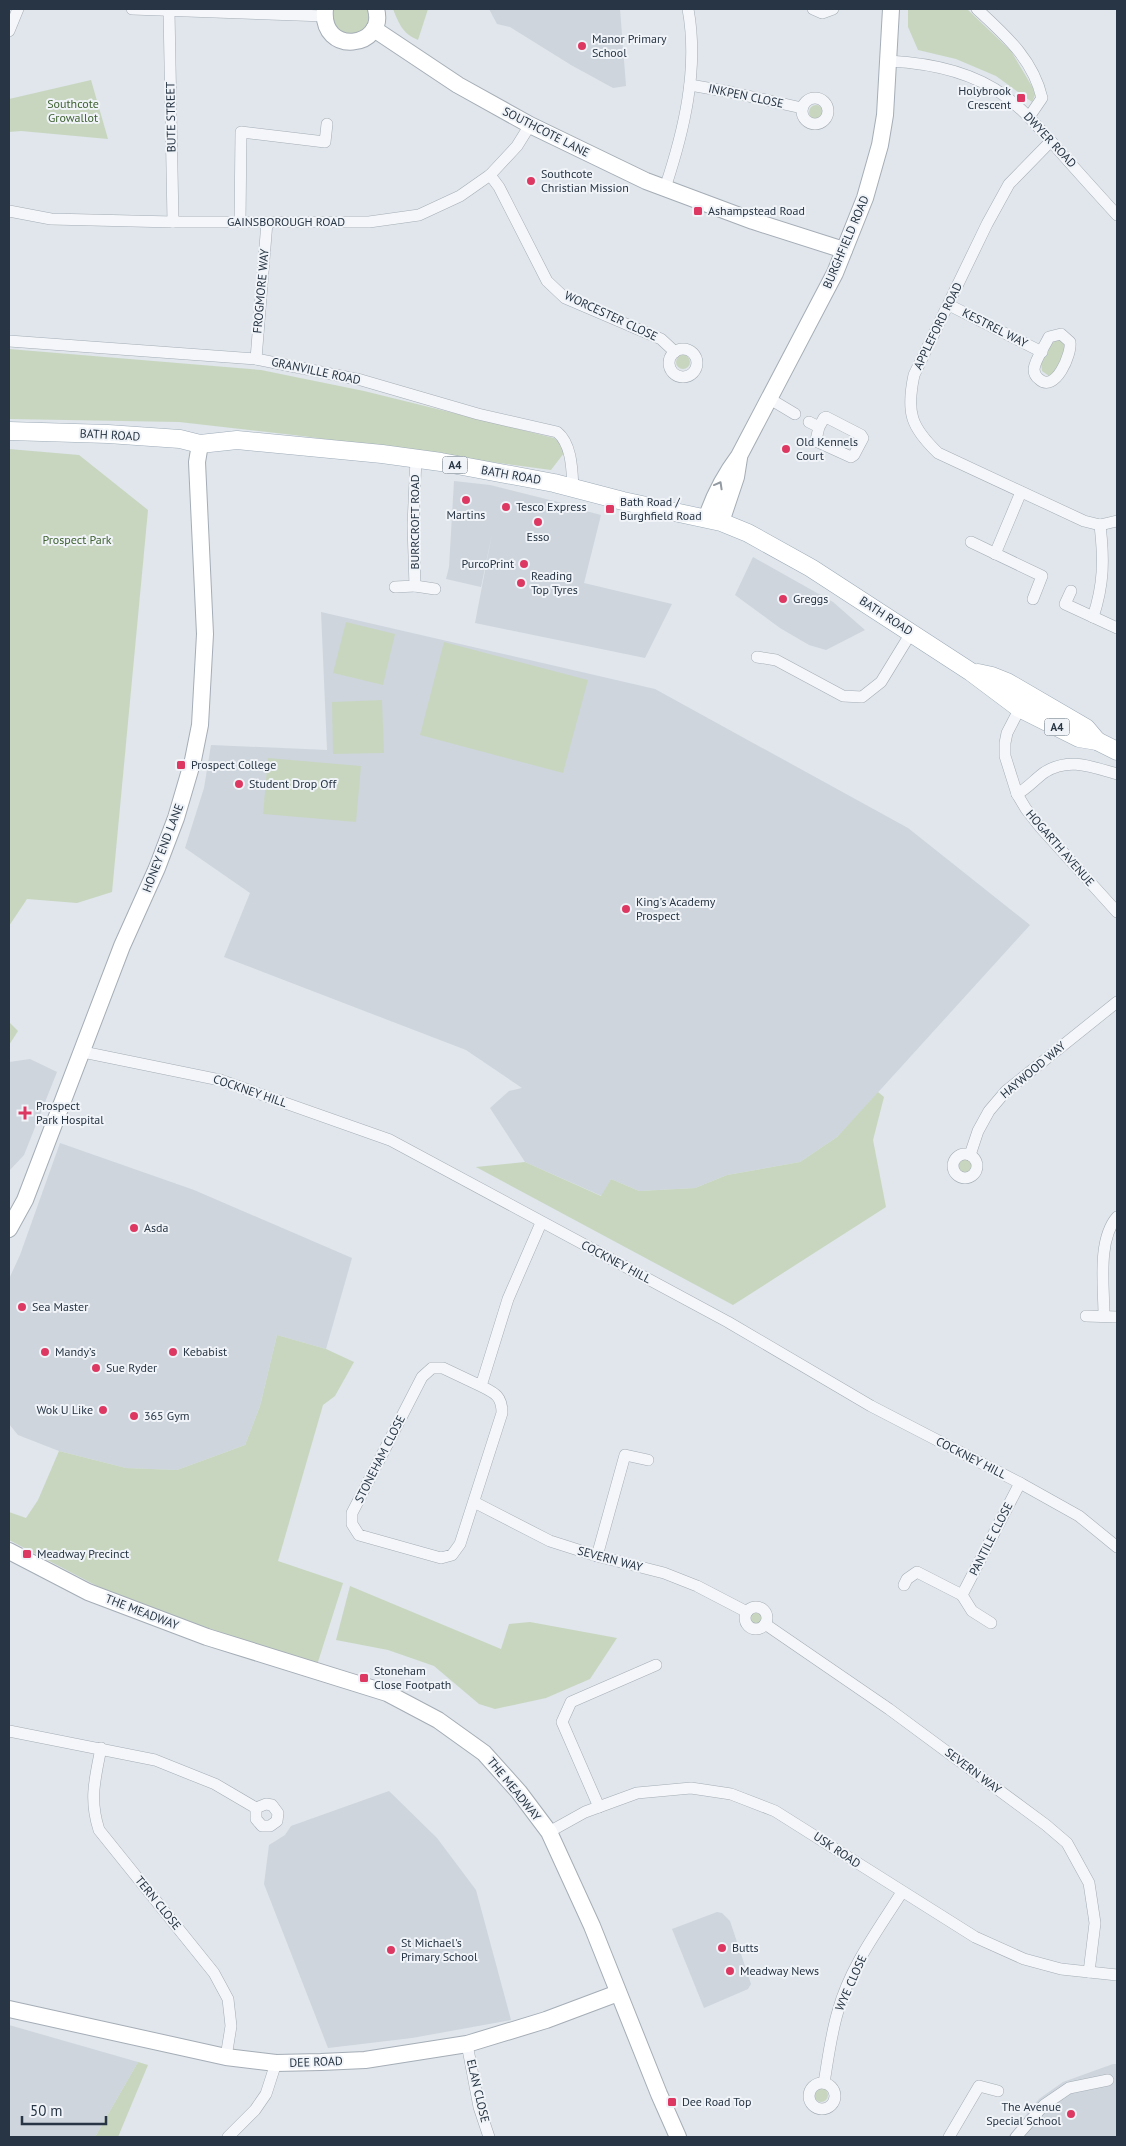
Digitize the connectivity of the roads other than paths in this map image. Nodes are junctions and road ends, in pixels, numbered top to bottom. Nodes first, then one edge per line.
1 (18, 9) edge
2 (132, 9) edge
3 (376, 9) edge
4 (688, 9) edge
5 (813, 9) edge
6 (833, 9) edge
7 (891, 9) edge
8 (977, 9) edge
9 (169, 11) junction
10 (325, 12) edge
11 (374, 29) junction
12 (9, 31) edge
13 (889, 61) junction
14 (690, 85) junction
15 (802, 108) dead end
16 (1029, 116) junction
17 (327, 124) dead end
18 (530, 126) junction
19 (1051, 141) junction
20 (490, 175) junction
21 (665, 188) junction
22 (1116, 211) edge
23 (9, 212) edge
24 (173, 222) junction
25 (240, 222) junction
26 (267, 222) junction
27 (844, 250) junction
28 (949, 305) junction
29 (9, 341) edge
30 (675, 352) dead end
31 (1042, 352) dead end
32 (256, 359) junction
33 (770, 399) junction
34 (796, 414) dead end
35 (9, 431) edge
36 (200, 444) junction
37 (416, 459) junction
38 (573, 480) junction
39 (1021, 492) junction
40 (713, 521) junction
41 (1117, 521) edge
42 (1100, 525) junction
43 (971, 542) dead end
44 (995, 554) junction
45 (415, 586) junction
46 (396, 587) dead end
47 (434, 589) dead end
48 (1071, 591) dead end
49 (1034, 599) dead end
50 (1093, 617) junction
51 (1117, 628) edge
52 (911, 632) junction
53 (756, 657) dead end
54 (1023, 701) junction
55 (1117, 751) edge
56 (1117, 774) edge
57 (1017, 794) junction
58 (1117, 912) edge
59 (1117, 1002) edge
60 (83, 1052) junction
61 (970, 1155) dead end
62 (1117, 1217) edge
63 (542, 1222) junction
64 (9, 1229) edge
65 (1086, 1316) dead end
66 (1104, 1316) junction
67 (1117, 1317) edge
68 (482, 1386) junction
69 (648, 1460) dead end
70 (1020, 1483) junction
71 (474, 1502) junction
72 (1117, 1547) edge
73 (9, 1552) edge
74 (597, 1556) junction
75 (904, 1585) dead end
76 (962, 1595) junction
77 (991, 1623) dead end
78 (656, 1665) dead end
79 (9, 1731) edge
80 (101, 1748) junction
81 (599, 1807) junction
82 (256, 1808) dead end
83 (549, 1832) junction
84 (902, 1892) junction
85 (1089, 1972) junction
86 (1117, 1975) edge
87 (618, 1993) junction
88 (9, 2009) edge
89 (467, 2044) junction
90 (226, 2057) junction
91 (276, 2063) junction
92 (1108, 2080) dead end
93 (824, 2083) dead end
94 (998, 2091) dead end
95 (228, 2137) edge
96 (489, 2137) edge
97 (678, 2137) edge
98 (949, 2137) edge
99 (1016, 2137) edge

1 - 12 street
2 - 9 street
3 - 11 street
4 - 14 street
5 - 6 street
7 - 13 street, BURGHFIELD ROAD
8 - 16 street
9 - 10 street
9 - 24 street, BUTE STREET
10 - 11 street
11 - 18 street, SOUTHCOTE LANE
13 - 16 street, DWYER ROAD
13 - 27 street, BURGHFIELD ROAD
14 - 15 street, INKPEN CLOSE
14 - 21 street
16 - 19 street, DWYER ROAD
17 - 25 street
18 - 20 street, GAINSBOROUGH ROAD
18 - 21 street, SOUTHCOTE LANE
19 - 22 street, DWYER ROAD
19 - 28 street, APPLEFORD ROAD
20 - 26 street, GAINSBOROUGH ROAD
20 - 30 street, WORCESTER CLOSE
21 - 27 street, SOUTHCOTE LANE
23 - 24 street, GAINSBOROUGH ROAD
24 - 25 street, GAINSBOROUGH ROAD
25 - 26 street, GAINSBOROUGH ROAD
26 - 32 street, FROGMORE WAY
27 - 33 street, BURGHFIELD ROAD
28 - 31 street, KESTREL WAY
28 - 39 street, APPLEFORD ROAD
29 - 32 street, GRANVILLE ROAD
32 - 38 street, GRANVILLE ROAD
33 - 34 street
33 - 40 street, BURGHFIELD ROAD
35 - 36 main road, BATH ROAD / A4
36 - 37 main road, BATH ROAD / A4
36 - 60 street, HONEY END LANE
37 - 38 main road, BATH ROAD / A4
37 - 45 street, BURRCROFT ROAD
38 - 40 main road, BATH ROAD / A4
39 - 42 street, APPLEFORD ROAD
39 - 44 street
40 - 52 main road, BATH ROAD / A4
41 - 42 street
42 - 50 street
43 - 44 street
44 - 49 street
45 - 46 street, BURRCROFT ROAD
45 - 47 street, BURRCROFT ROAD
48 - 50 street
50 - 51 street
52 - 53 street
52 - 54 main road, BATH ROAD / A4
54 - 55 main road, BATH ROAD / A4
54 - 57 street, HOGARTH AVENUE
56 - 57 street
57 - 58 street, HOGARTH AVENUE
59 - 61 street, HAYWOOD WAY
60 - 63 street, COCKNEY HILL
60 - 64 street, HONEY END LANE
62 - 66 street
63 - 68 street
63 - 70 street, COCKNEY HILL
65 - 66 street
66 - 67 street
68 - 71 street, STONEHAM CLOSE
68 - 71 street, STONEHAM CLOSE
69 - 74 street
70 - 72 street, COCKNEY HILL
70 - 76 street, PANTILE CLOSE
71 - 74 street, SEVERN WAY
73 - 83 street, THE MEADWAY
74 - 85 street, SEVERN WAY
75 - 76 street
76 - 77 street
78 - 81 street
79 - 80 street
80 - 82 street
80 - 90 street, TERN CLOSE
81 - 83 street, USK ROAD
81 - 84 street, USK ROAD
83 - 87 street, THE MEADWAY
84 - 85 street, USK ROAD
84 - 93 street, WYE CLOSE
85 - 86 street, USK ROAD
87 - 89 street, DEE ROAD
87 - 97 street, THE MEADWAY
88 - 90 street, DEE ROAD
89 - 91 street, DEE ROAD
89 - 96 street, ELAN CLOSE
90 - 91 street, DEE ROAD
91 - 95 street
92 - 99 street
94 - 98 street

